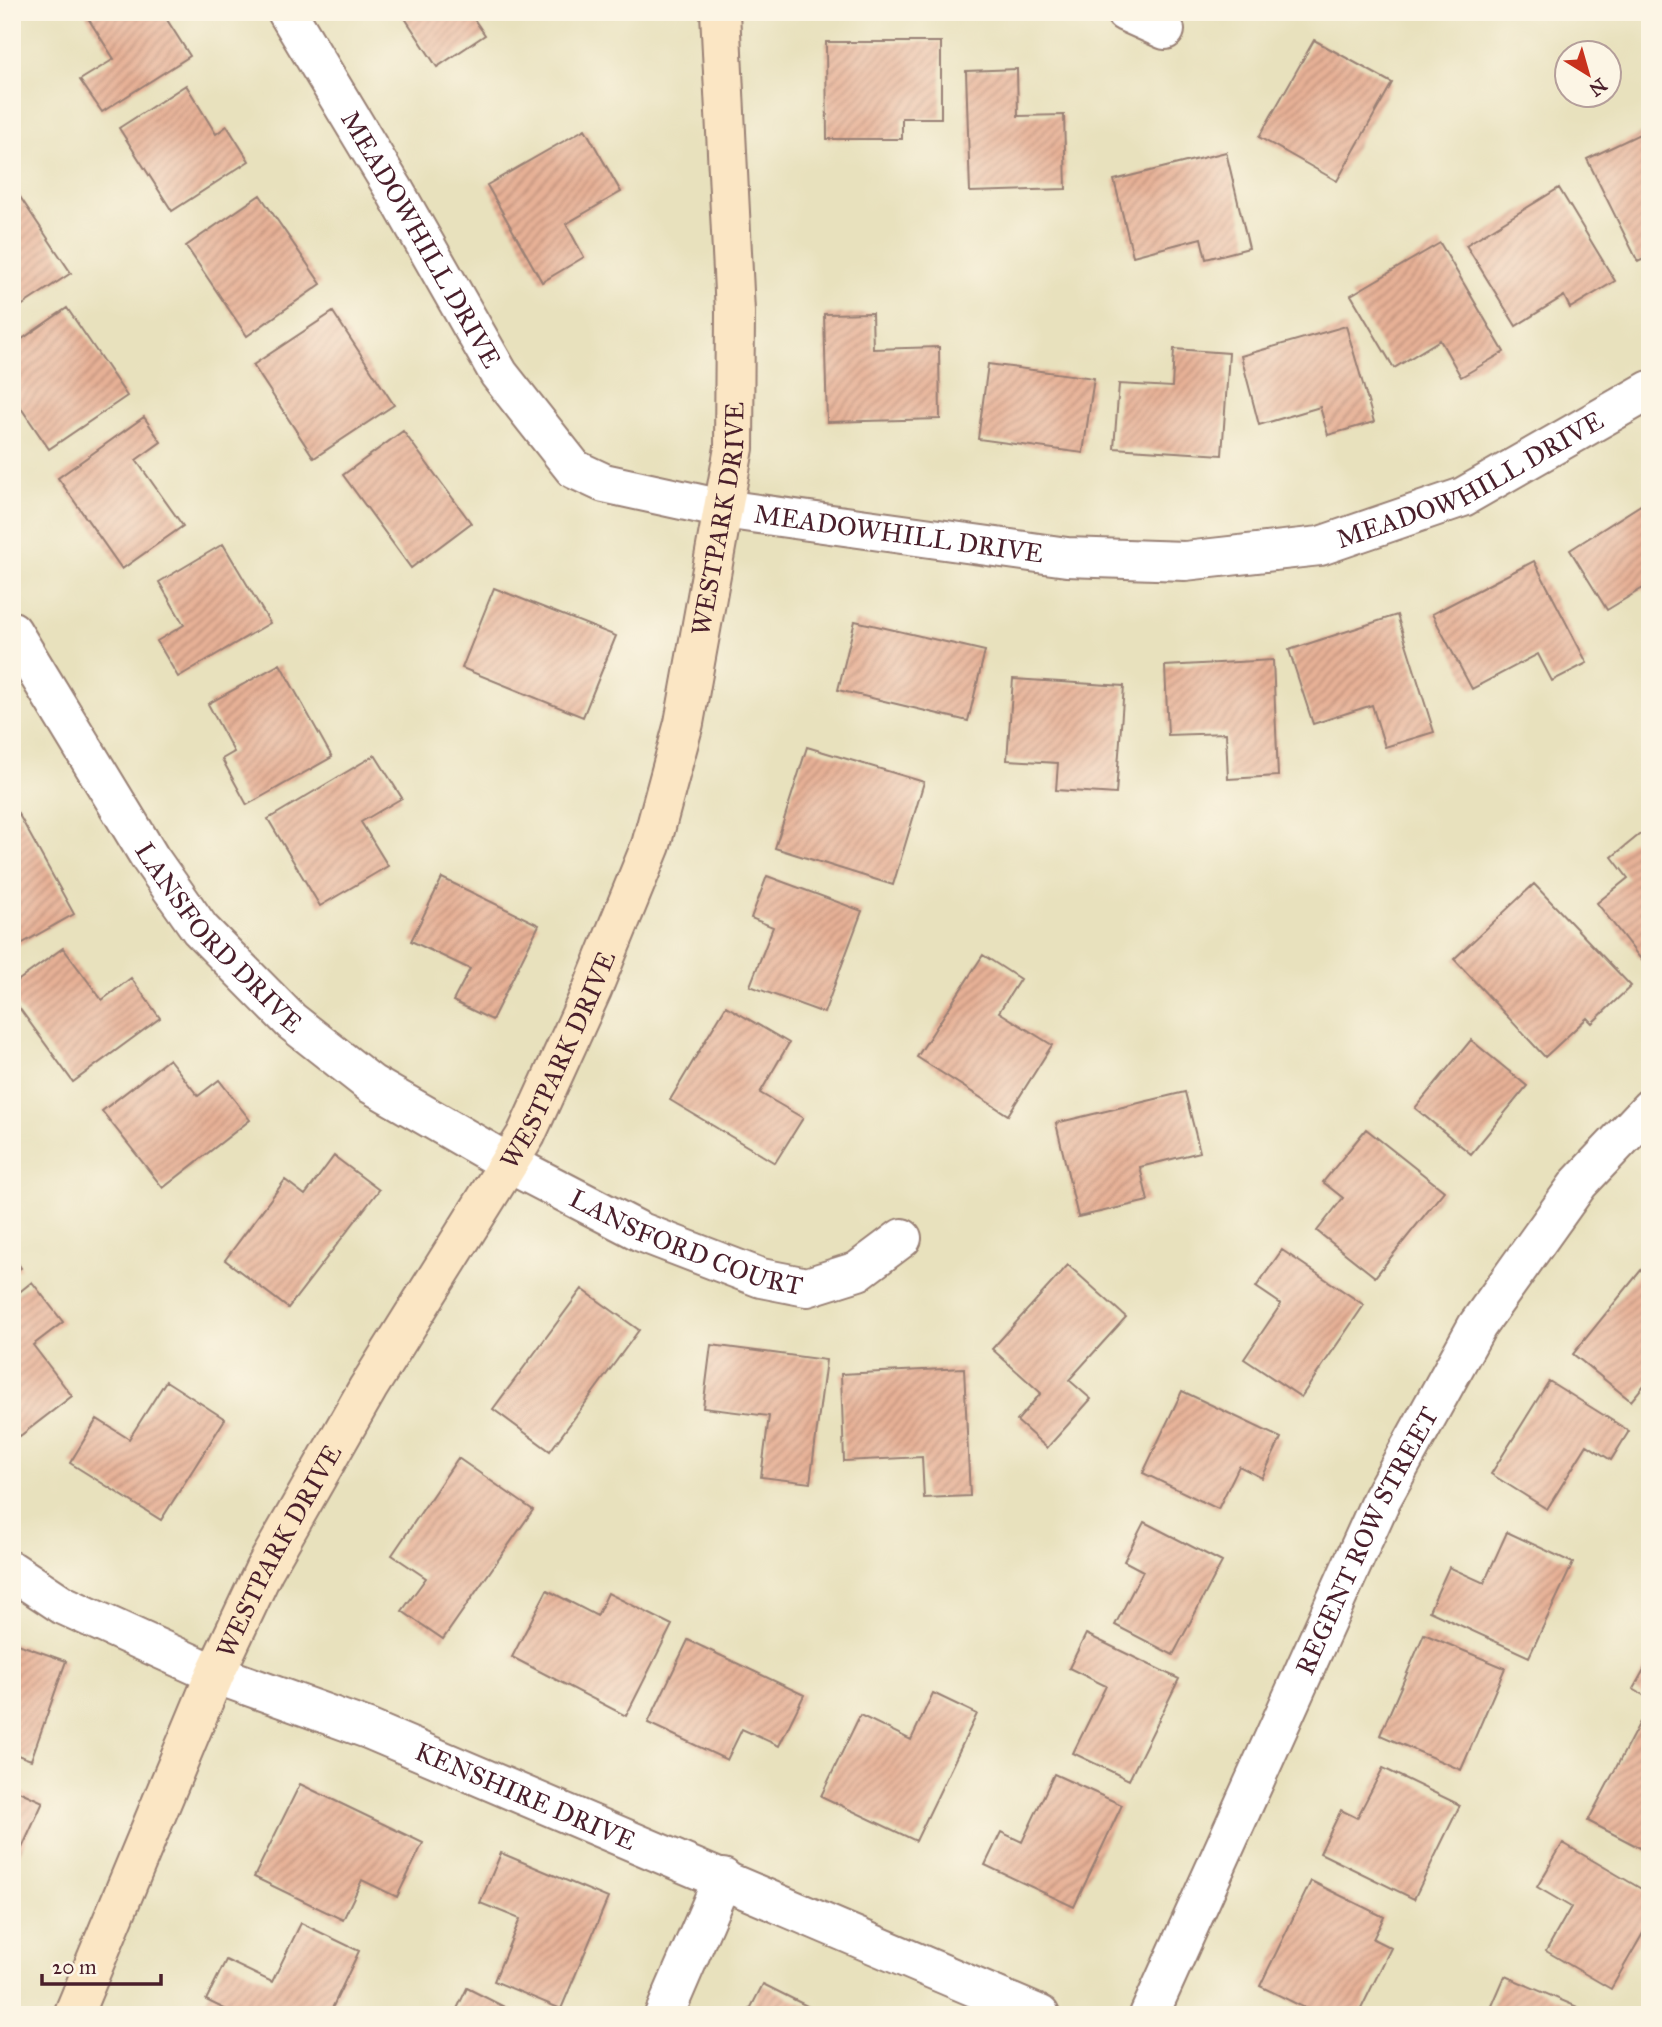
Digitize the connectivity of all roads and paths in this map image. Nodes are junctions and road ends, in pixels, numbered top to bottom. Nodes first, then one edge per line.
1 (286, 12) edge
2 (720, 12) edge
3 (1125, 12) edge
4 (1166, 30) dead end
5 (1650, 390) edge
6 (723, 509) junction
7 (12, 631) edge
8 (1650, 1108) edge
9 (508, 1163) junction
10 (902, 1238) dead end
11 (12, 1571) edge
12 (215, 1674) junction
13 (723, 1878) junction
14 (73, 2015) edge
15 (664, 2015) edge
16 (1040, 2015) edge
17 (1149, 2015) edge

1 - 6 street, MEADOWHILL DRIVE
2 - 6 street, WESTPARK DRIVE
3 - 4 street
5 - 6 street, MEADOWHILL DRIVE
6 - 9 street, WESTPARK DRIVE
7 - 9 street, LANSFORD DRIVE
8 - 17 street, REGENT ROW STREET
9 - 10 street, LANSFORD COURT
9 - 12 street, WESTPARK DRIVE
11 - 12 street, KENSHIRE DRIVE
12 - 13 street, KENSHIRE DRIVE
12 - 14 street, WESTPARK DRIVE
13 - 15 street
13 - 16 street, KENSHIRE DRIVE

